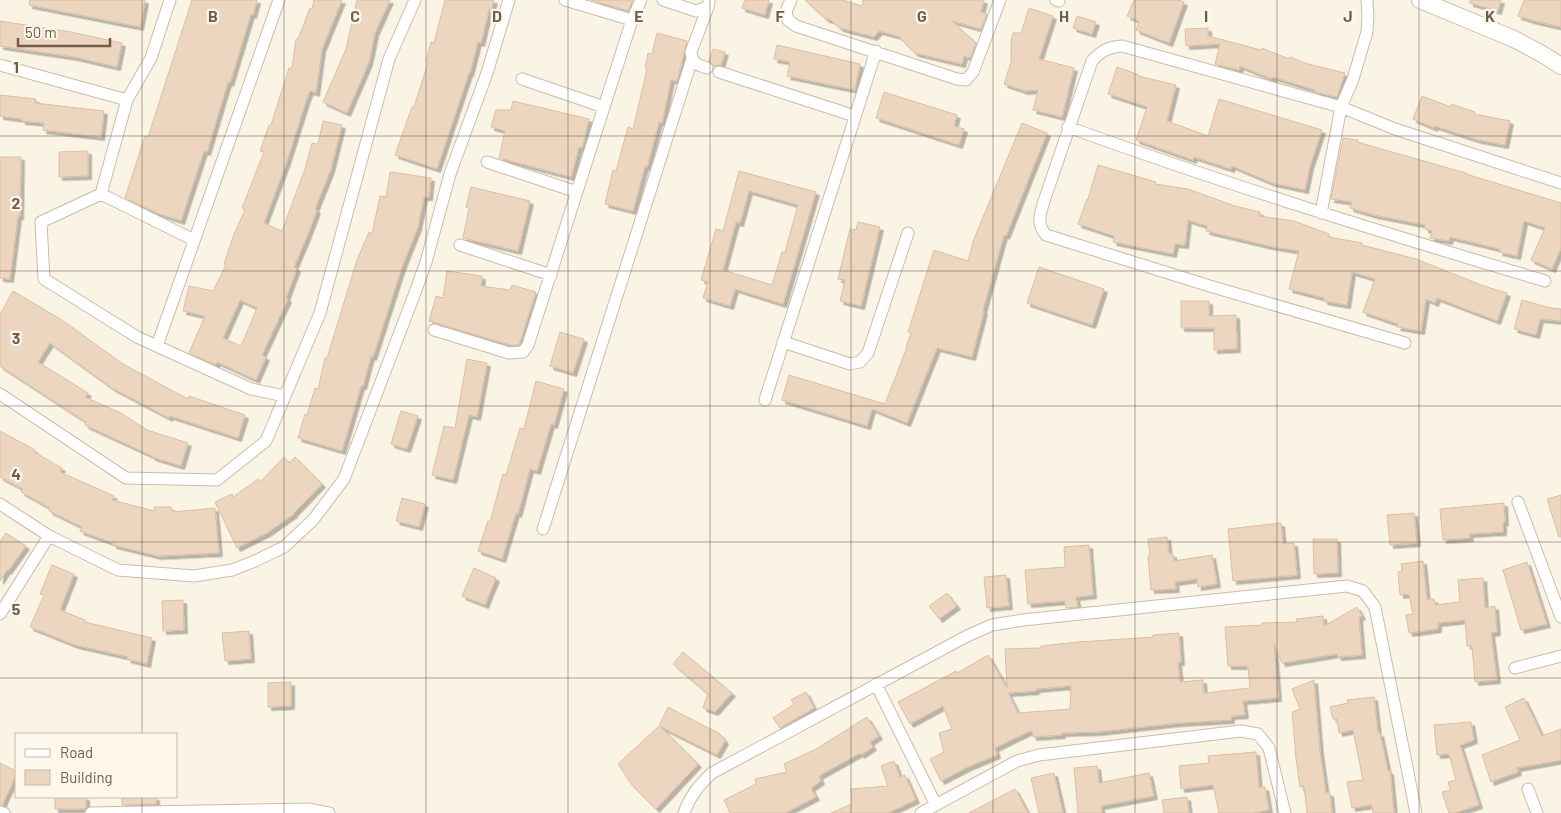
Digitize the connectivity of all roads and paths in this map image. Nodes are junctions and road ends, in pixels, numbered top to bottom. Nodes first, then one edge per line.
1 (170, 0) edge
2 (280, 0) edge
3 (415, 0) edge
4 (509, 0) edge
5 (565, 0) edge
6 (641, 0) edge
7 (663, 0) edge
8 (791, 0) edge
9 (1000, 0) edge
10 (1367, 0) edge
11 (1420, 0) edge
12 (577, 2) edge
13 (709, 3) edge
14 (632, 20) junction
15 (876, 51) junction
16 (692, 60) junction
17 (0, 65) edge
18 (1561, 66) edge
19 (707, 68) dead end
20 (719, 72) dead end
21 (522, 80) dead end
22 (127, 100) junction
23 (604, 107) junction
24 (1341, 107) junction
25 (855, 116) junction
26 (1068, 127) junction
27 (487, 162) dead end
28 (1561, 183) edge
29 (577, 192) junction
30 (101, 194) junction
31 (1321, 213) junction
32 (908, 233) dead end
33 (194, 240) junction
34 (460, 245) dead end
35 (551, 275) junction
36 (1544, 281) dead end
37 (434, 330) dead end
38 (783, 342) junction
39 (1405, 343) dead end
40 (157, 346) junction
41 (0, 394) edge
42 (285, 396) junction
43 (765, 400) dead end
44 (1518, 502) dead end
45 (0, 504) edge
46 (543, 530) dead end
47 (49, 536) junction
48 (0, 614) edge
49 (1561, 617) edge
50 (1561, 656) edge
51 (1515, 668) dead end
52 (876, 684) junction
53 (1528, 789) dead end
54 (936, 805) junction
55 (0, 812) edge
56 (4, 813) edge
57 (91, 813) edge
58 (329, 813) edge
59 (684, 813) edge
60 (921, 813) edge
61 (1285, 813) edge
62 (1416, 813) edge
63 (1537, 813) edge

1 - 22 street
2 - 33 street
3 - 42 street
4 - 47 street
5 - 12 street
6 - 14 street
7 - 13 street
8 - 15 street
9 - 15 street
10 - 24 street
11 - 18 street
12 - 14 street
13 - 16 street
14 - 23 street
15 - 25 street
16 - 19 street
16 - 46 street
17 - 22 street
20 - 25 street
21 - 23 street
22 - 30 street
23 - 29 street
24 - 26 street
24 - 28 street
24 - 31 street
25 - 38 street
26 - 31 street
26 - 39 street
27 - 29 street
29 - 35 street
30 - 33 street
30 - 40 street
31 - 36 street
32 - 38 street
33 - 40 street
34 - 35 street
35 - 37 street
38 - 43 street
40 - 42 street
41 - 42 street
44 - 49 street
45 - 47 street
47 - 48 street
50 - 51 street
52 - 54 street
52 - 59 street
52 - 62 street
53 - 63 street
54 - 60 street
54 - 61 street
55 - 56 street
57 - 58 street

